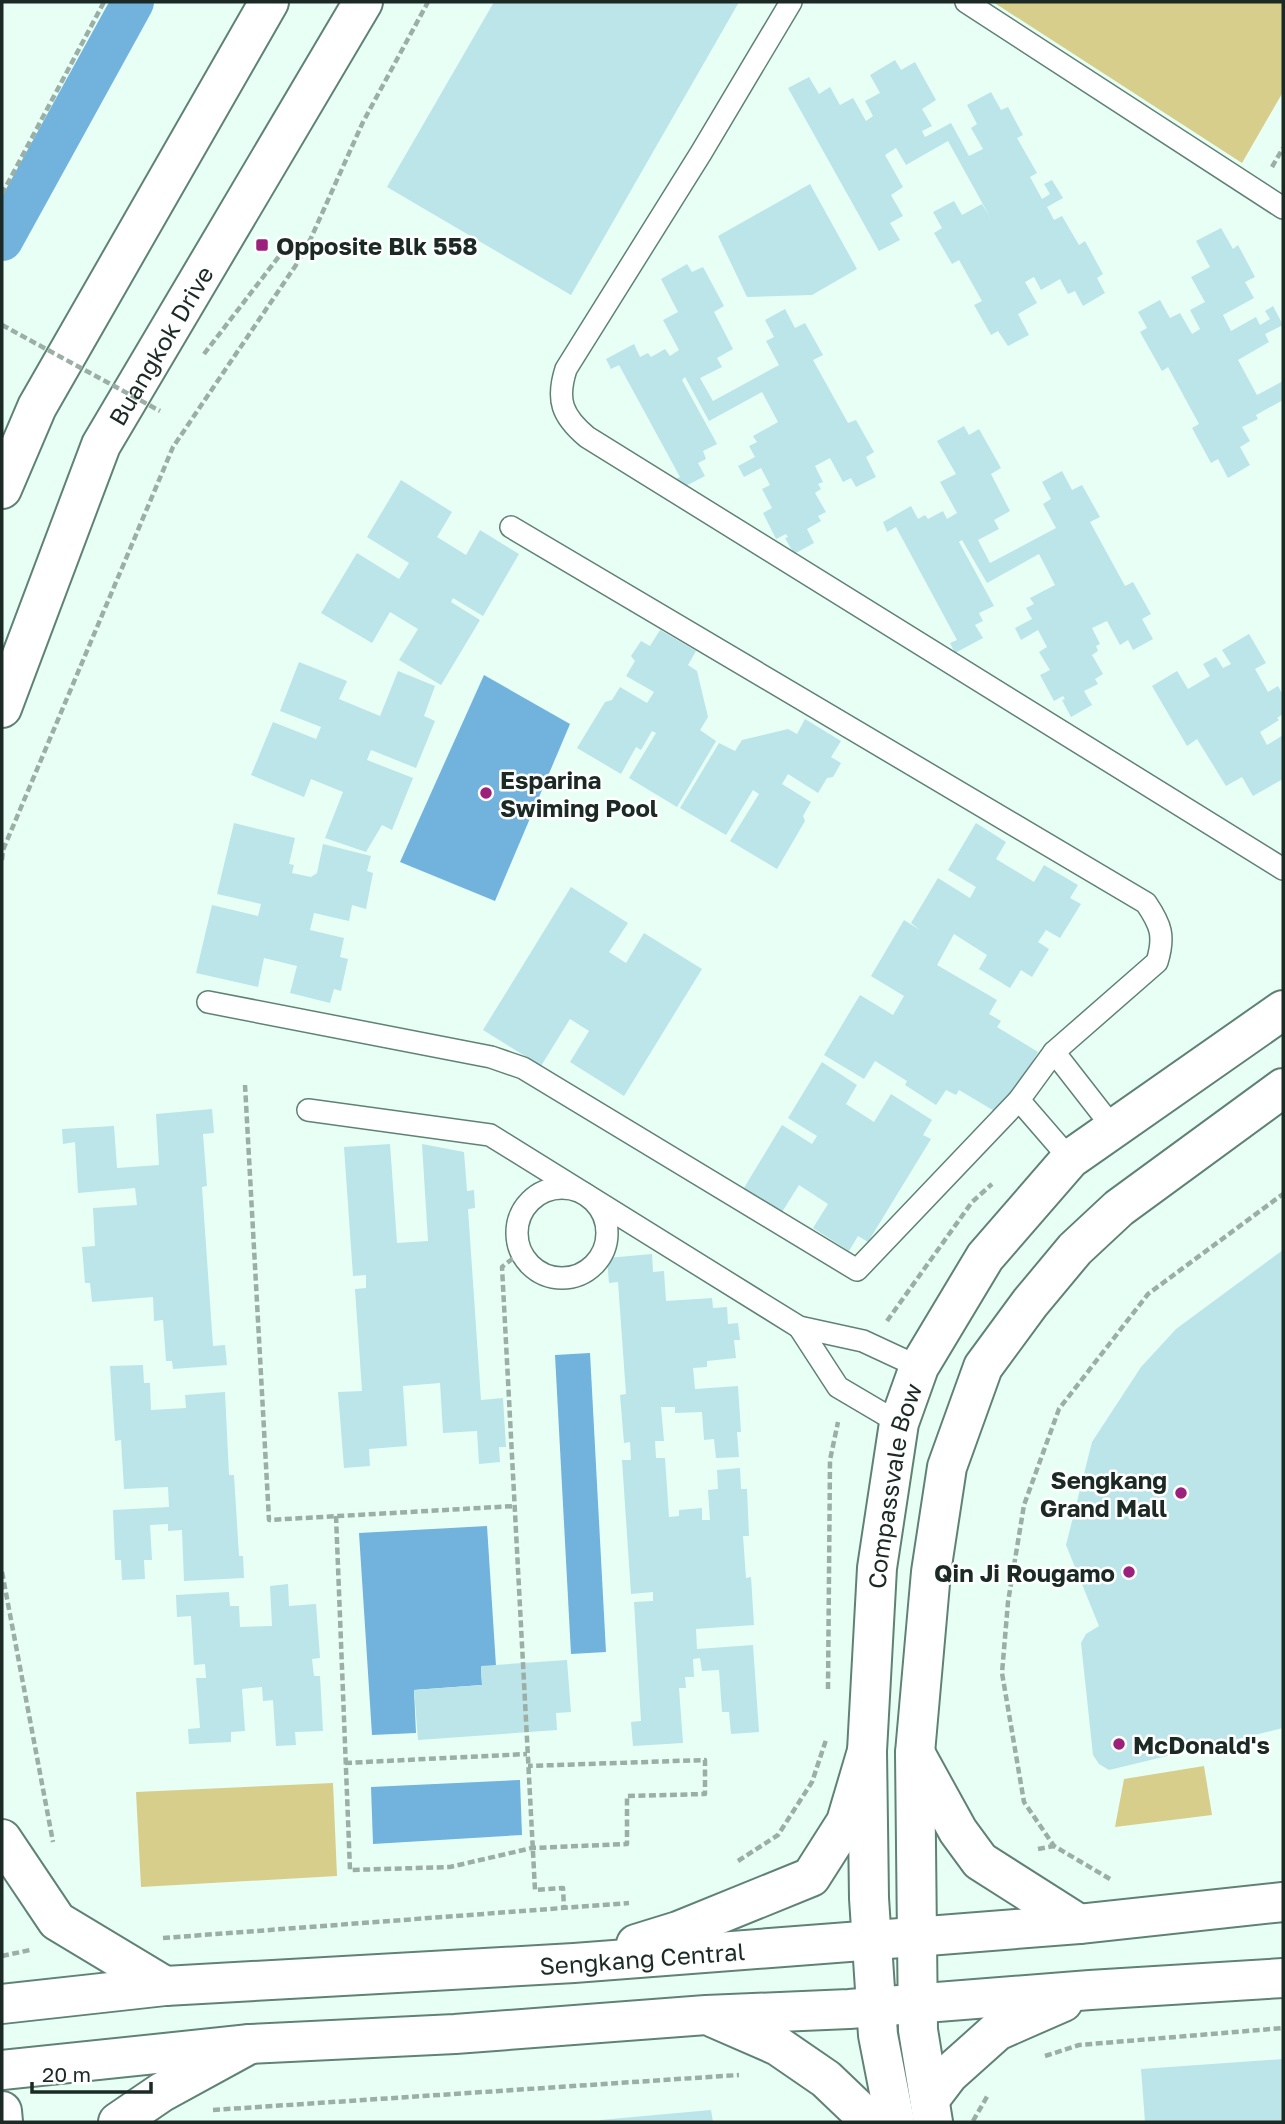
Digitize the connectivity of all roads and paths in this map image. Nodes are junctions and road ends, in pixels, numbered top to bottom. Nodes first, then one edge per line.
1 (104, 2) edge
2 (269, 2) edge
3 (363, 2) edge
4 (428, 2) edge
5 (791, 2) edge
6 (966, 2) edge
7 (2, 194) edge
8 (1283, 208) edge
9 (280, 255) dead end
10 (2, 325) edge
11 (200, 359) dead end
12 (168, 401) dead end
13 (2, 489) edge
14 (511, 527) dead end
15 (2, 708) edge
16 (2, 860) edge
17 (1283, 869) edge
18 (208, 1002) dead end
19 (1283, 1010) edge
20 (1054, 1052) junction
21 (245, 1085) dead end
22 (1283, 1088) edge
23 (1019, 1100) junction
24 (308, 1110) dead end
25 (1114, 1129) junction
26 (1070, 1160) junction
27 (1283, 1194) edge
28 (586, 1195) junction
29 (521, 1252) junction
30 (799, 1327) junction
31 (919, 1367) junction
32 (899, 1423) junction
33 (515, 1506) junction
34 (335, 1516) junction
35 (2, 1572) edge
36 (867, 1751) junction
37 (915, 1752) junction
38 (527, 1754) junction
39 (345, 1763) junction
40 (528, 1766) junction
41 (789, 1819) dead end
42 (2, 1839) edge
43 (532, 1848) junction
44 (55, 1853) dead end
45 (737, 1862) dead end
46 (1113, 1881) dead end
47 (630, 1902) dead end
48 (1283, 1902) edge
49 (564, 1908) junction
50 (1079, 1924) junction
51 (916, 1937) junction
52 (151, 1938) dead end
53 (871, 1939) junction
54 (28, 1952) dead end
55 (2, 1956) edge
56 (574, 1963) junction
57 (1283, 1978) edge
58 (165, 1986) junction
59 (1090, 1990) junction
60 (917, 2003) junction
61 (2, 2004) edge
62 (876, 2006) junction
63 (706, 2015) junction
64 (1283, 2028) edge
65 (250, 2044) junction
66 (1035, 2060) dead end
67 (2, 2070) edge
68 (749, 2080) dead end
69 (991, 2090) dead end
70 (2, 2111) edge
71 (201, 2111) dead end
72 (931, 2111) edge
73 (3, 2122) edge
74 (118, 2122) edge
75 (871, 2122) edge
76 (895, 2122) edge
77 (972, 2122) edge

1 - 7 path
2 - 13 street
3 - 15 street, Buangkok Drive
4 - 16 path
5 - 17 lane
6 - 8 lane
9 - 11 path
10 - 12 path, bridge
14 - 20 lane
18 - 23 lane
19 - 25 street, Compassvale Bow
20 - 23 lane
20 - 25 lane
21 - 34 path
22 - 37 street, Compassvale Bow
23 - 26 lane
24 - 28 lane
25 - 26 street, Compassvale Bow
26 - 31 street, Compassvale Bow
27 - 46 path
28 - 29 lane
28 - 29 lane
28 - 30 lane
29 - 33 path
30 - 31 lane
30 - 32 lane
31 - 32 street, Compassvale Bow
32 - 36 street, Compassvale Bow
33 - 34 path
33 - 38 path
34 - 39 path
35 - 44 path
36 - 53 street, Compassvale Bow
36 - 56 street
37 - 50 street
37 - 51 street, Compassvale Bow
38 - 39 path
38 - 40 path
39 - 43 path
40 - 43 path
40 - 43 path
41 - 45 path
42 - 58 street
43 - 49 path
47 - 49 path
48 - 50 street, Sengkang Central
49 - 52 path
50 - 51 street, Sengkang Central
51 - 53 street, Sengkang Central
51 - 60 street, Compassvale Bow
53 - 56 street, Sengkang Central
53 - 62 street, Compassvale Bow
54 - 55 path
56 - 58 street, Sengkang Central
57 - 59 street
58 - 61 street, Sengkang Central
59 - 60 street
59 - 72 street
60 - 62 street
60 - 72 street, Compassvale Bow
62 - 63 street
62 - 76 street, Compassvale Bow
63 - 65 street
63 - 75 street
64 - 66 path
65 - 67 street
65 - 74 street
68 - 71 path
69 - 77 path
70 - 73 street

